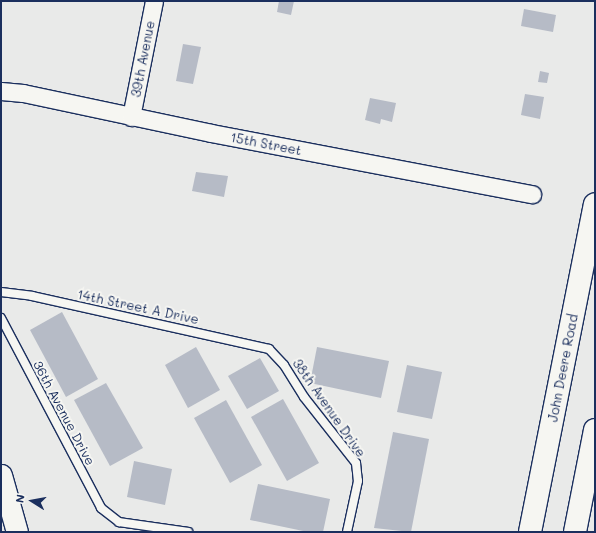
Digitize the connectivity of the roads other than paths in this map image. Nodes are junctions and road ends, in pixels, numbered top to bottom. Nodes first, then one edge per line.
1 (154, 1) edge
2 (1, 91) edge
3 (131, 117) junction
4 (532, 194) dead end
5 (595, 204) edge
6 (1, 292) edge
7 (1, 318) edge
8 (269, 349) joint
9 (595, 430) edge
10 (1, 475) edge
11 (17, 532) edge
12 (188, 532) edge
13 (347, 532) edge
14 (530, 532) edge
15 (575, 532) edge

1 - 3 street, 39th Avenue
2 - 3 street, 15th Street
3 - 4 street, 15th Street
5 - 14 highway, John Deere Road
6 - 8 lane, 14th Street A Drive
7 - 12 lane, 36th Avenue Drive
8 - 13 lane, 38th Avenue Drive
9 - 15 highway
10 - 11 street

